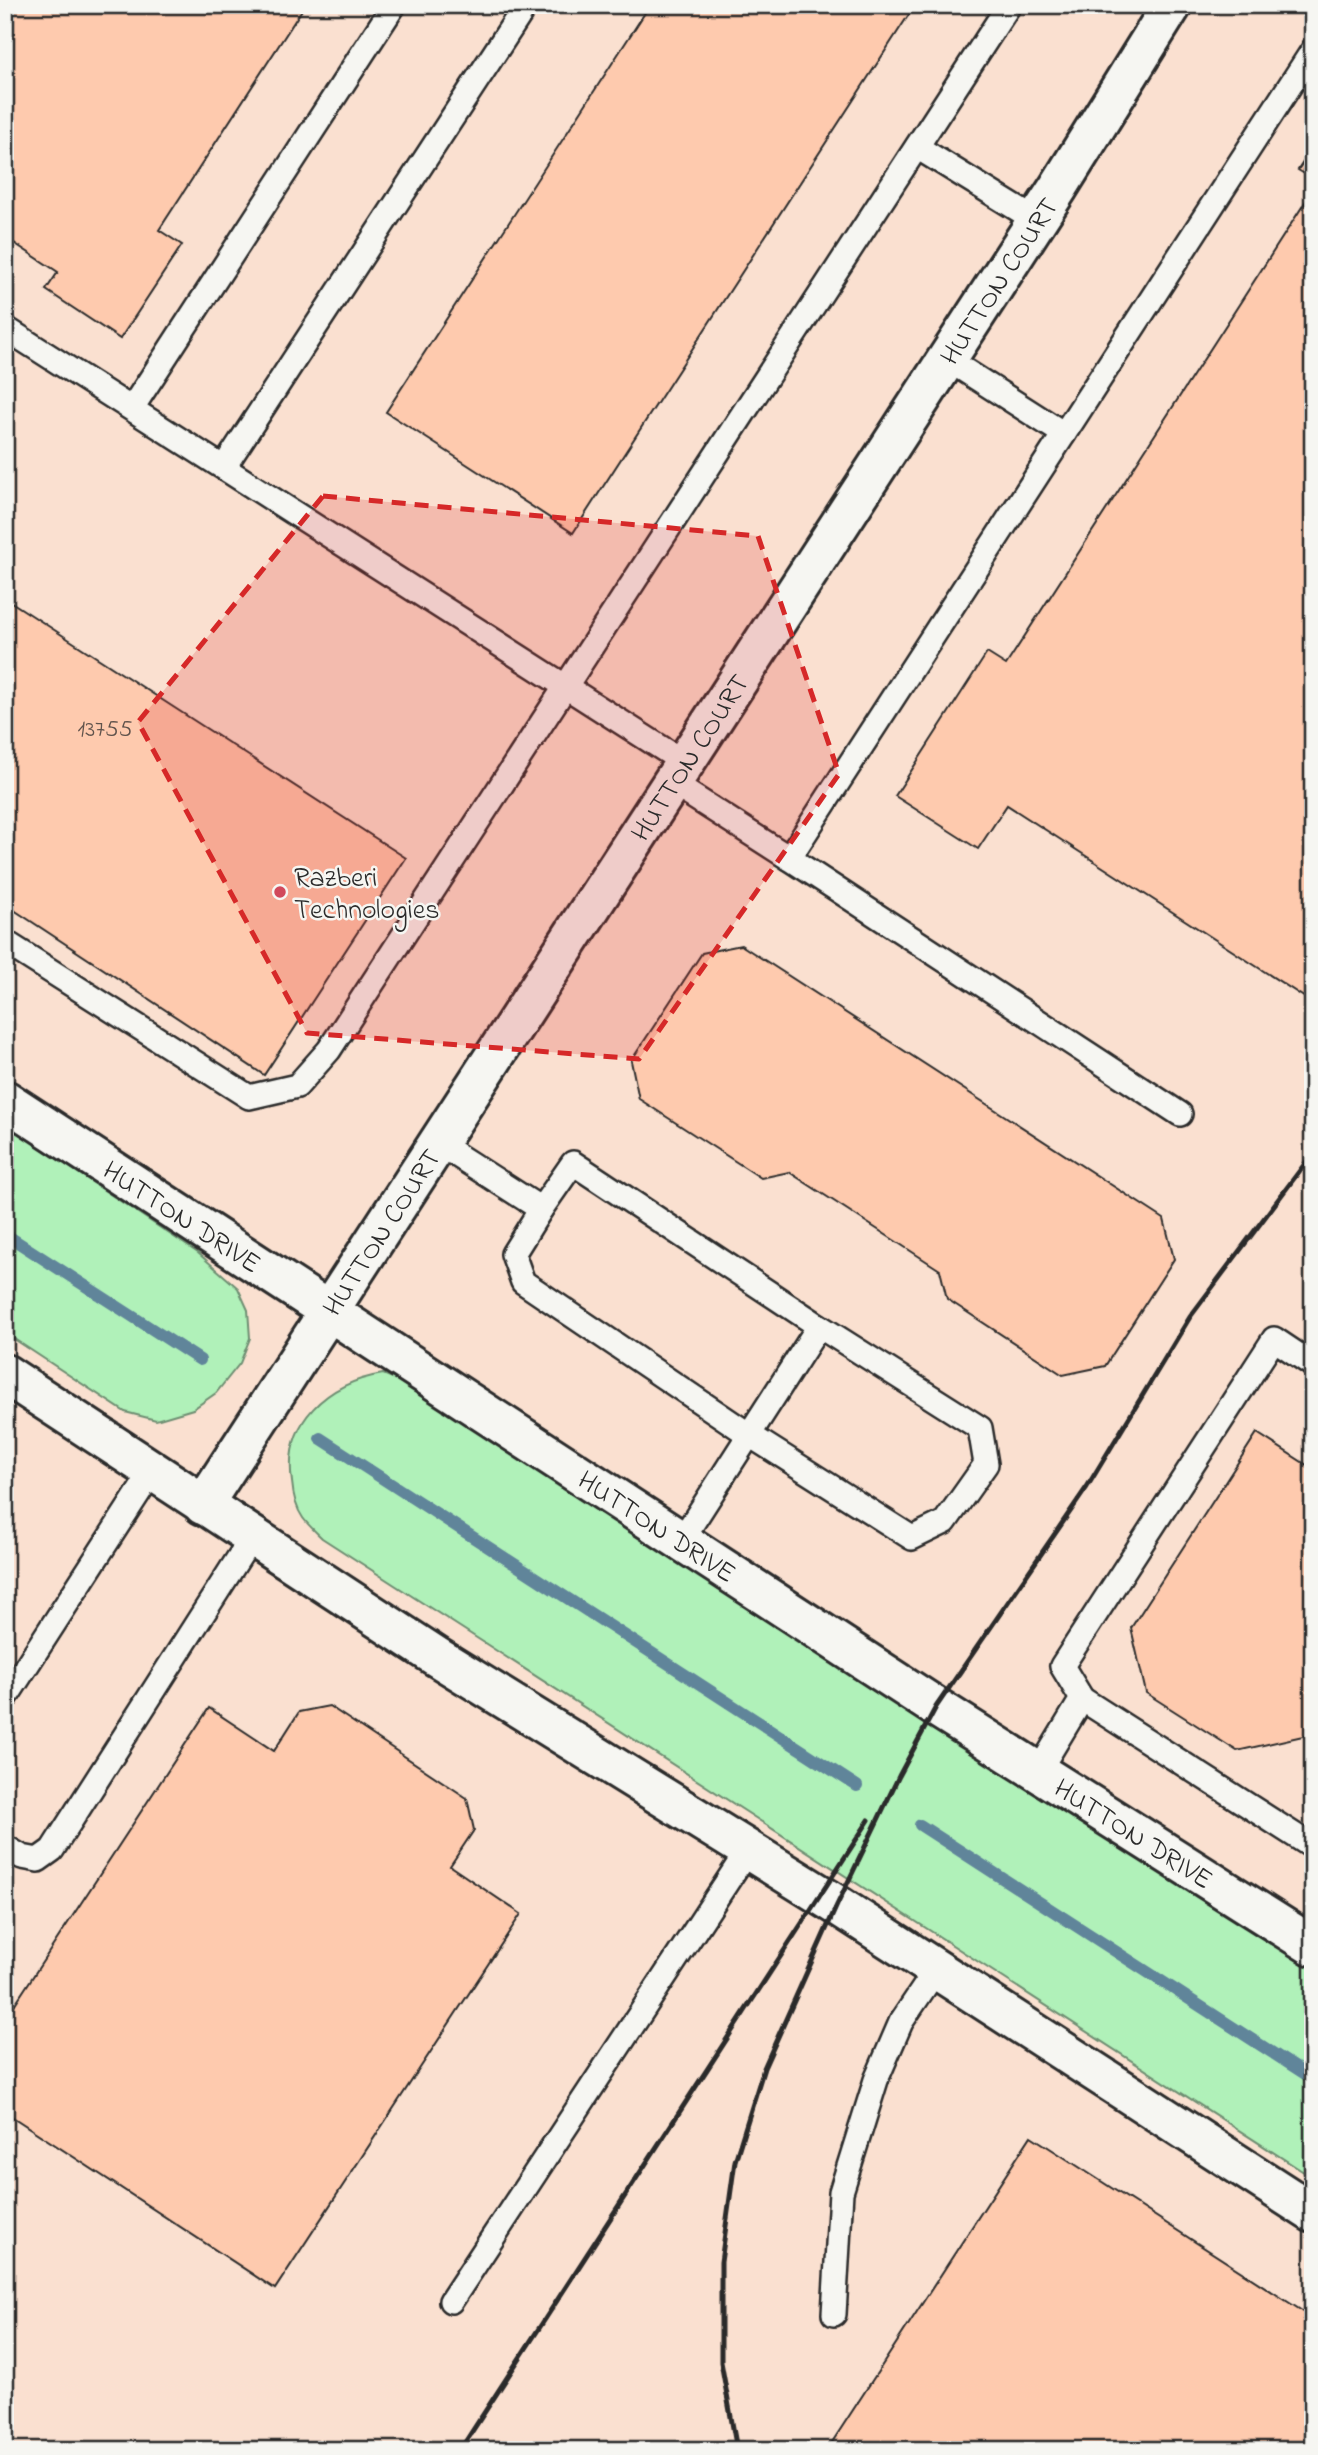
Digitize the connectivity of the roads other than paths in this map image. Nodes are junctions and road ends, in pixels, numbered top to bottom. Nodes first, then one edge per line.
1 (394, 5) edge
2 (526, 5) edge
3 (1009, 5) edge
4 (1172, 5) edge
5 (1313, 50) edge
6 (917, 147) junction
7 (1037, 221) junction
8 (5, 328) edge
9 (947, 359) junction
10 (132, 408) junction
11 (1064, 434) junction
12 (224, 467) junction
13 (565, 685) junction
14 (679, 773) junction
15 (789, 858) junction
16 (5, 942) edge
17 (5, 1100) edge
18 (1180, 1114) dead end
19 (438, 1143) junction
20 (541, 1209) junction
21 (328, 1313) junction
22 (819, 1326) junction
23 (1313, 1365) edge
24 (5, 1374) edge
25 (748, 1434) junction
26 (152, 1472) junction
27 (203, 1505) junction
28 (252, 1537) junction
29 (681, 1541) junction
30 (5, 1699) edge
31 (1082, 1699) junction
32 (1038, 1772) junction
33 (5, 1847) edge
34 (1313, 1847) edge
35 (748, 1850) junction
36 (1313, 1946) edge
37 (936, 1970) junction
38 (1313, 2213) edge
39 (451, 2301) dead end
40 (834, 2314) dead end

1 - 10 lane
2 - 12 lane
3 - 6 lane
4 - 7 street, HUTTON COURT
5 - 11 lane
6 - 7 lane
6 - 13 lane
7 - 9 street, HUTTON COURT
8 - 10 lane
9 - 11 lane
9 - 14 street, HUTTON COURT
10 - 12 lane
11 - 15 lane
12 - 13 lane
13 - 14 lane
13 - 16 lane
14 - 15 lane
14 - 19 street, HUTTON COURT
15 - 18 lane
17 - 21 street, HUTTON DRIVE
19 - 20 lane
19 - 21 street, HUTTON COURT
20 - 22 lane
20 - 25 lane
21 - 27 street, HUTTON COURT
21 - 29 street, HUTTON DRIVE
22 - 25 lane
22 - 25 lane
23 - 31 lane
24 - 26 street
25 - 29 lane
26 - 27 street
26 - 30 lane
27 - 28 street
28 - 33 lane
28 - 35 street
29 - 32 street, HUTTON DRIVE
31 - 32 lane
31 - 34 lane
32 - 36 street, HUTTON DRIVE
35 - 37 street
35 - 39 lane
37 - 38 street
37 - 40 lane

